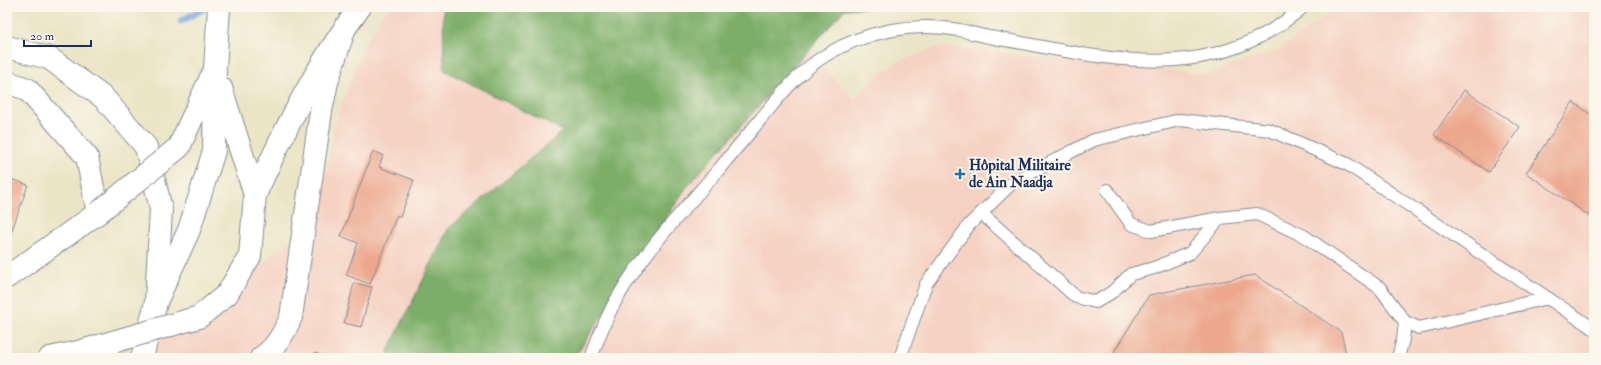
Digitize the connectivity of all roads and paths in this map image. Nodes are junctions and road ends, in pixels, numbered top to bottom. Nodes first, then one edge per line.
1 (219, 7) edge
2 (360, 7) edge
3 (1303, 7) edge
4 (345, 27) junction
5 (7, 46) edge
6 (215, 68) junction
7 (7, 82) edge
8 (1107, 190) dead end
9 (255, 196) junction
10 (98, 213) junction
11 (981, 213) junction
12 (1220, 218) junction
13 (7, 278) edge
14 (1548, 298) junction
15 (156, 302) junction
16 (1405, 322) junction
17 (1594, 329) edge
18 (50, 358) edge
19 (142, 358) edge
20 (261, 358) edge
21 (591, 358) edge
22 (900, 358) edge
23 (1398, 358) edge

1 - 6 main road
2 - 4 main road
3 - 21 lane
4 - 9 main road
4 - 20 main road
5 - 15 main road
6 - 9 main road
6 - 10 main road, bridge
6 - 15 main road
7 - 10 main road
8 - 12 lane
9 - 18 main road, bridge
10 - 13 main road
11 - 12 lane
11 - 14 lane
11 - 22 lane
12 - 16 lane
14 - 16 lane
14 - 17 lane
15 - 19 main road
16 - 23 lane

